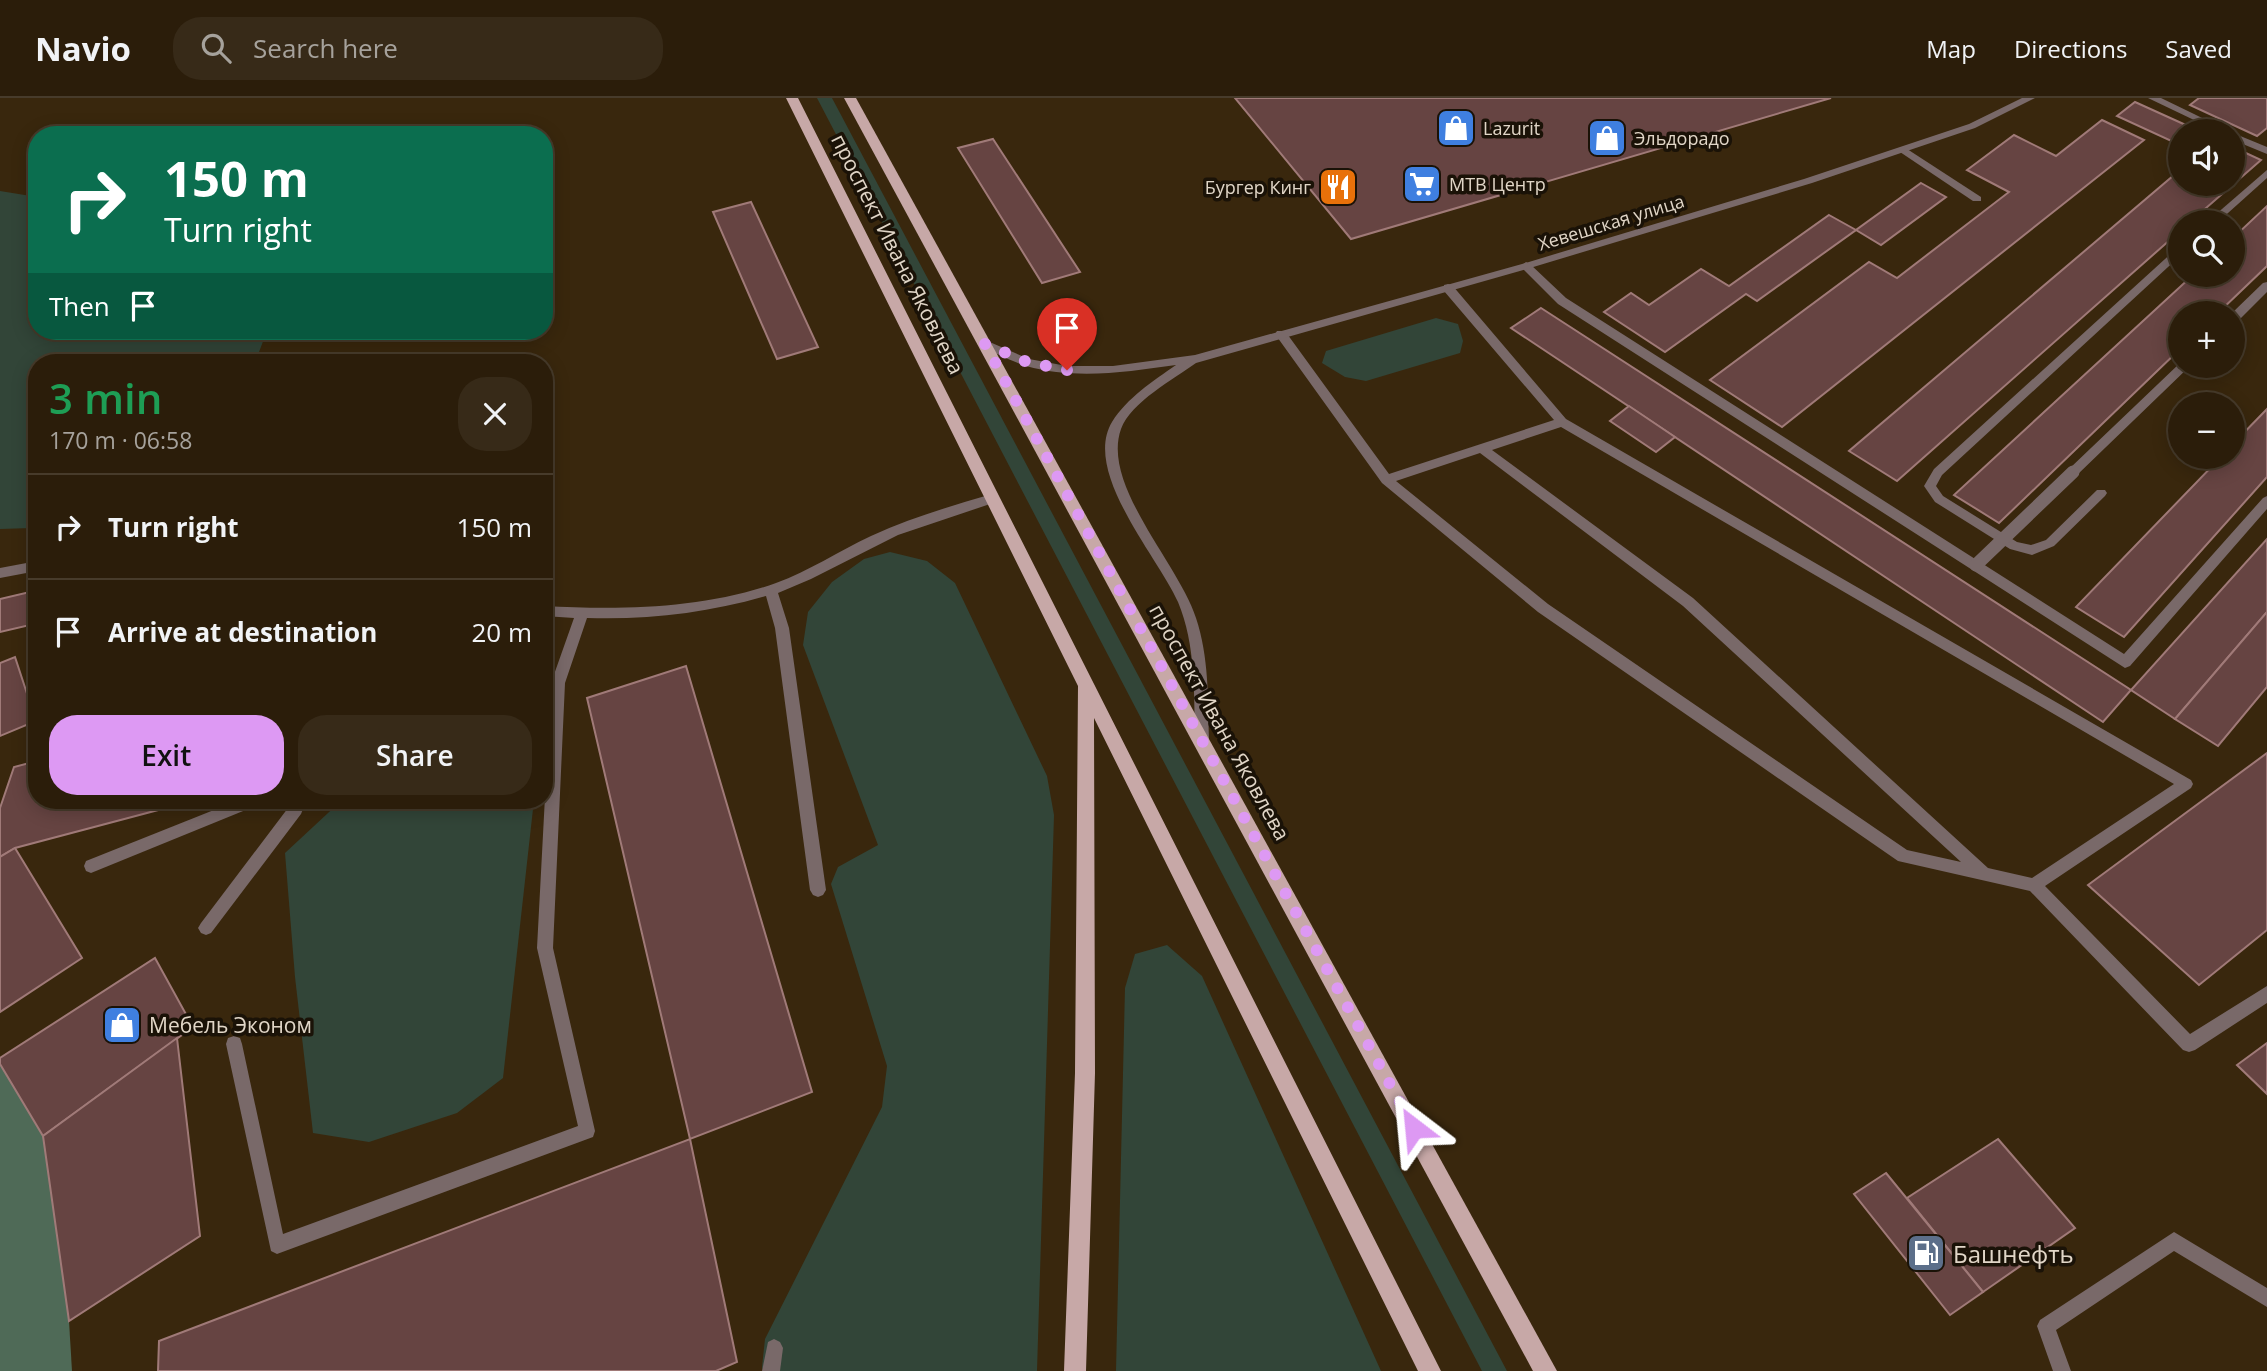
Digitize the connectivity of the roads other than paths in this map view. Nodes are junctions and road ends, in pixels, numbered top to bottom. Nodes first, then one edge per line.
1 (792, 98) edge
2 (850, 98) edge
3 (2030, 98) edge
4 (2158, 99) edge
5 (2199, 119) edge
6 (2245, 141) edge
7 (1904, 150) junction
8 (2267, 151) edge
9 (2267, 173) edge
10 (1977, 199) dead end
11 (2226, 210) edge
12 (2168, 262) edge
13 (1526, 266) junction
14 (2267, 286) edge
15 (1448, 288) junction
16 (2245, 307) edge
17 (1281, 334) junction
18 (985, 344) junction
19 (1195, 359) junction
20 (2171, 378) edge
21 (1562, 422) junction
22 (1483, 449) junction
23 (1386, 480) junction
24 (2101, 493) dead end
25 (992, 499) junction
26 (2267, 501) edge
27 (1976, 565) junction
28 (28, 568) edge
29 (0, 573) edge
30 (771, 590) junction
31 (553, 612) edge
32 (582, 614) junction
33 (553, 681) edge
34 (1085, 686) junction
35 (1202, 740) junction
36 (233, 809) edge
37 (296, 809) edge
38 (548, 809) edge
39 (91, 866) dead end
40 (1984, 874) junction
41 (2034, 885) junction
42 (818, 890) dead end
43 (206, 928) dead end
44 (2267, 993) edge
45 (234, 1044) dead end
46 (2267, 1297) edge
47 (774, 1348) dead end
48 (771, 1371) edge
49 (1074, 1371) edge
50 (1430, 1371) edge
51 (1546, 1371) edge
52 (2062, 1371) edge

1 - 25 main road, проспект Ивана Яковлева
2 - 18 main road, проспект Ивана Яковлева
3 - 7 street, Хевешская улица
4 - 5 street
6 - 8 street
7 - 10 street
7 - 13 street, Хевешская улица
9 - 11 street
12 - 24 street
13 - 15 street, Хевешская улица
13 - 27 street
14 - 16 street
15 - 17 street, Хевешская улица
15 - 21 street
17 - 19 street, Хевешская улица
17 - 23 street
18 - 19 street
18 - 35 main road, проспект Ивана Яковлева
19 - 35 street
20 - 27 street, bridge
21 - 22 street
21 - 41 street
22 - 23 street
22 - 40 street
23 - 40 street
25 - 30 street
25 - 34 main road, проспект Ивана Яковлева
26 - 27 street
28 - 29 street
30 - 32 street
30 - 42 street
31 - 32 street
32 - 33 street
34 - 49 main road
34 - 50 main road, проспект Ивана Яковлева
35 - 51 main road, проспект Ивана Яковлева
36 - 39 street
37 - 43 street
38 - 45 street
40 - 41 street
41 - 44 street
46 - 52 street
47 - 48 street

